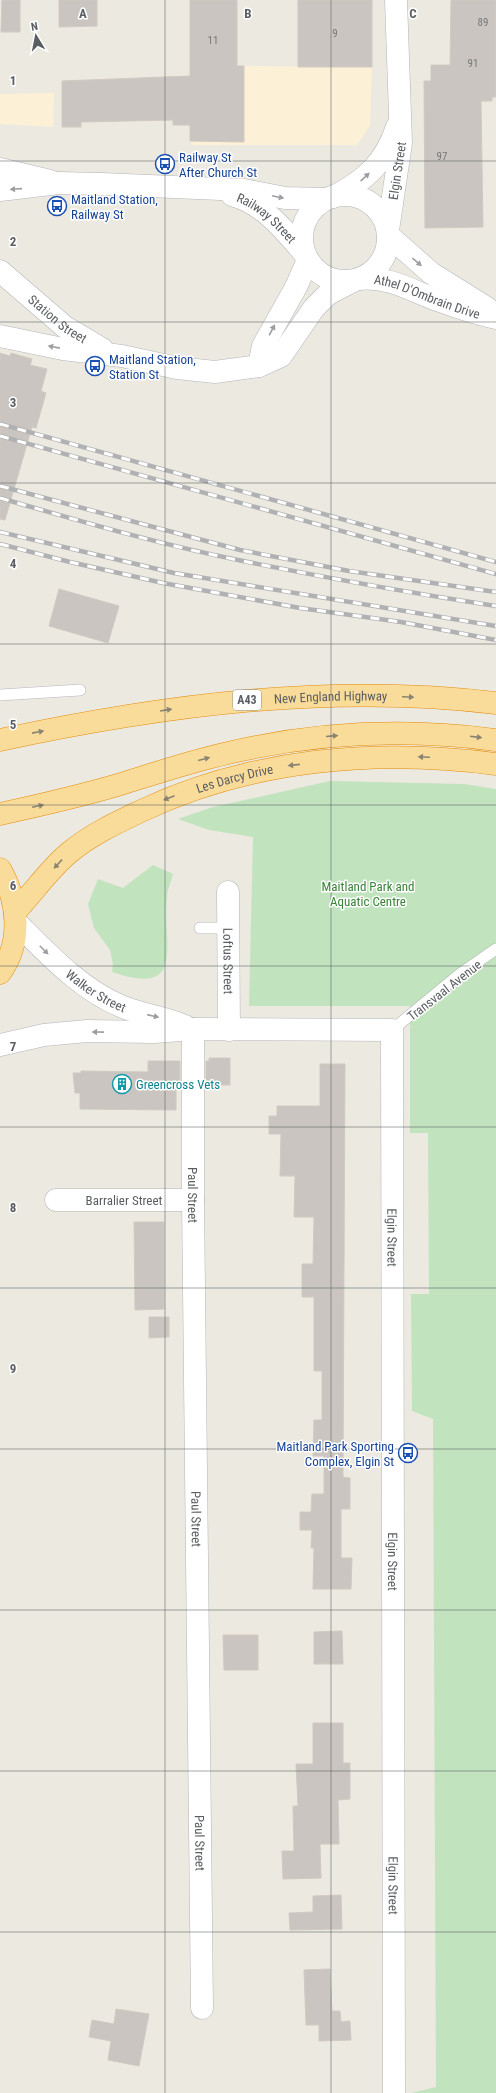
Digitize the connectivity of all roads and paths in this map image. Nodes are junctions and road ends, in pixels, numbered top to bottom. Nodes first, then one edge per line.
1 (396, 0) edge
2 (400, 110) junction
3 (0, 169) edge
4 (59, 183) junction
5 (198, 189) junction
6 (0, 190) edge
7 (329, 198) junction
8 (388, 233) junction
9 (307, 257) junction
10 (0, 271) edge
11 (357, 280) junction
12 (496, 313) edge
13 (496, 318) edge
14 (0, 336) edge
15 (122, 356) junction
16 (259, 366) junction
17 (80, 690) dead end
18 (0, 696) edge
19 (496, 703) edge
20 (0, 740) edge
21 (496, 740) edge
22 (496, 764) edge
23 (0, 814) edge
24 (0, 869) edge
25 (228, 892) dead end
26 (16, 917) junction
27 (200, 928) dead end
28 (228, 928) junction
29 (496, 949) edge
30 (0, 973) edge
31 (193, 1029) junction
32 (229, 1030) junction
33 (392, 1030) junction
34 (0, 1045) edge
35 (56, 1200) dead end
36 (193, 1200) junction
37 (202, 2008) dead end
38 (394, 2093) edge

1 - 2 street, Elgin Street
7 -> 2 street, Elgin Street
2 - 8 street, Elgin Street
3 - 4 street, Railway Street
4 - 5 street, Railway Street
4 -> 6 street, Railway Street
5 -> 7 street, Railway Street
5 - 9 street, Railway Street
7 - 8 street
7 - 9 street
8 - 11 street
8 -> 12 street, Athel D'Ombrain Drive
9 - 11 street
16 -> 9 street
10 - 15 street, Station Street
11 - 13 street, Athel D'Ombrain Drive
11 - 16 street, Station Street
15 -> 14 street, Station Street
15 - 16 street, Station Street
17 - 18 lane
20 -> 19 highway, New England Highway / A43
23 -> 21 highway
22 -> 26 highway, Les Darcy Drive
24 - 26 highway
25 - 28 street, Loftus Street
26 - 30 highway
26 -> 31 street, Walker Street
27 - 28 lane
28 - 32 street, Loftus Street
29 - 33 lane, Transvaal Avenue
31 - 32 street, Walker Street
31 -> 34 street, Walker Street
31 - 36 street, Paul Street
32 - 33 street, Walker Street
33 - 38 street, Elgin Street
35 - 36 street, Barralier Street
36 - 37 street, Paul Street

